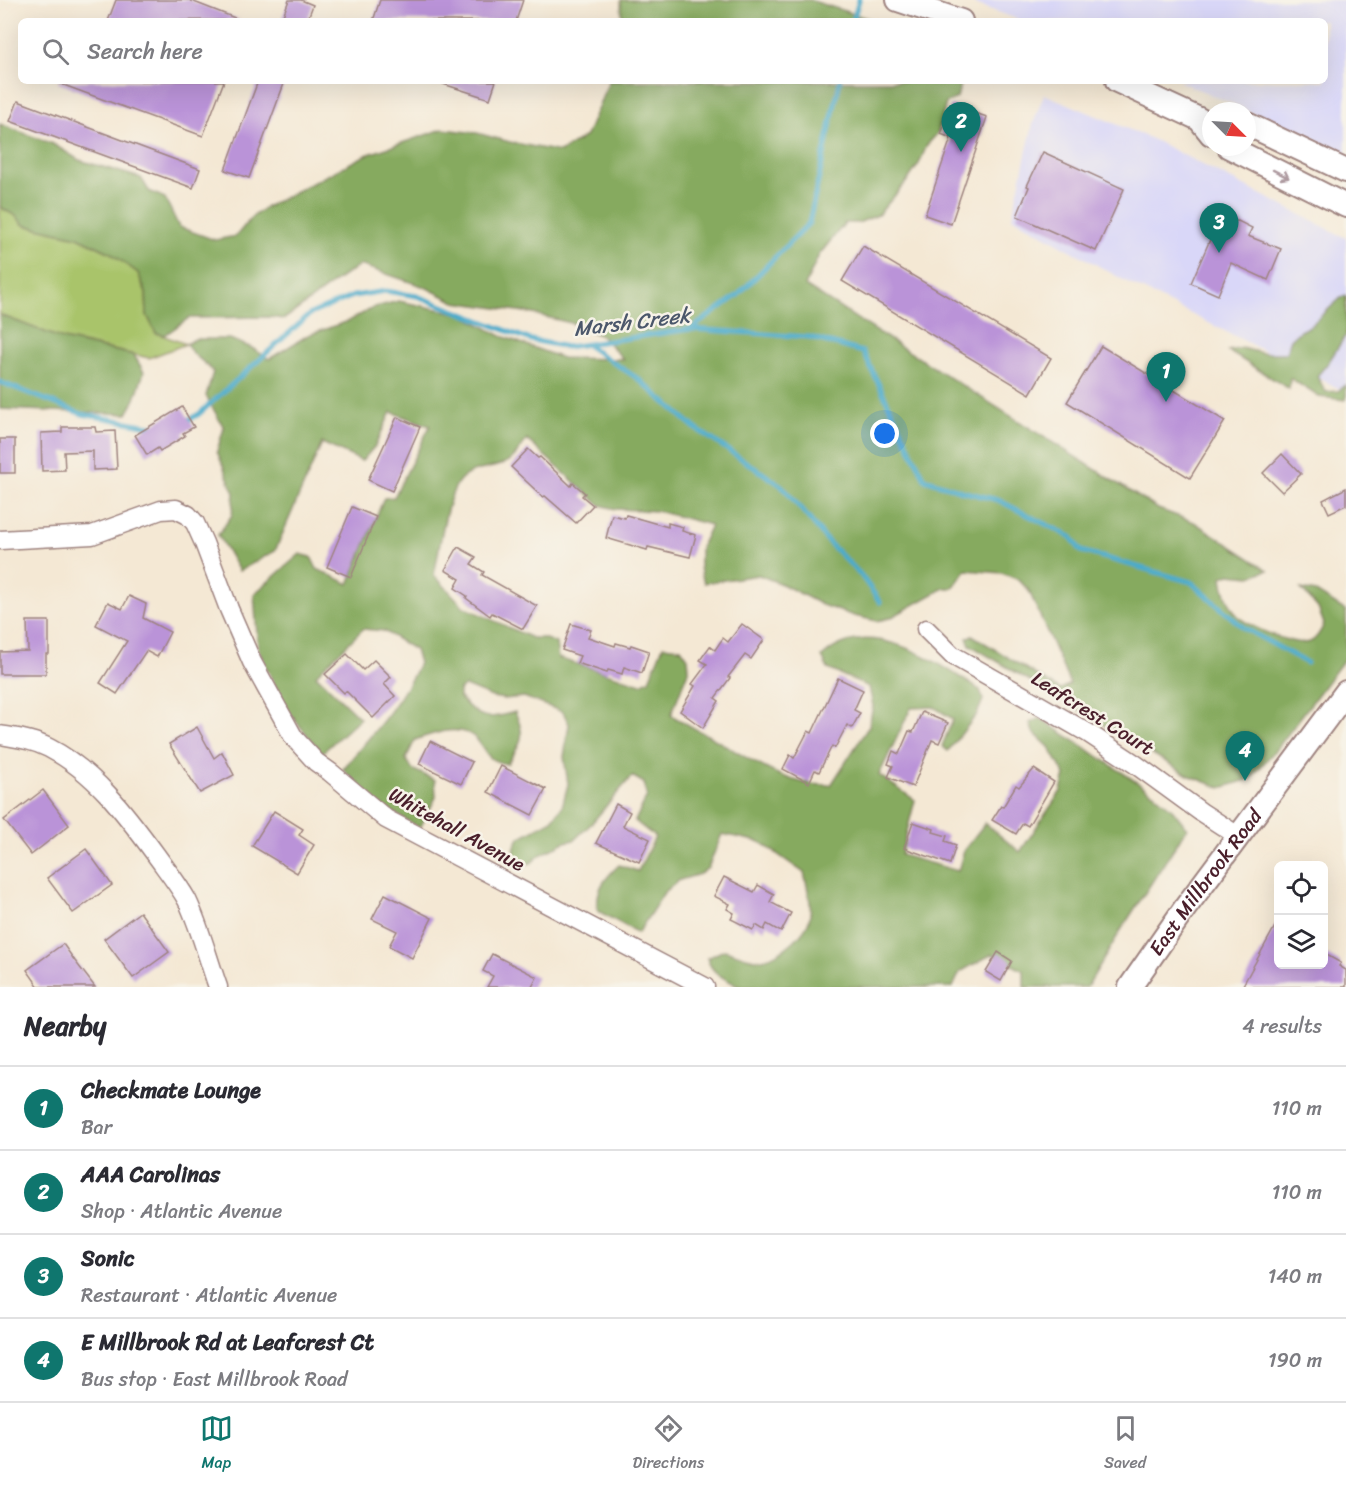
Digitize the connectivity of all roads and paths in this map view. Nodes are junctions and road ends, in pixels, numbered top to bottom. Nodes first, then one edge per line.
1 (898, 0) edge
2 (952, 18) edge
3 (1123, 84) edge
4 (1202, 121) edge
5 (1256, 128) edge
6 (1247, 156) edge
7 (1346, 171) edge
8 (1346, 206) edge
9 (0, 540) edge
10 (926, 629) dead end
11 (1346, 692) edge
12 (0, 735) edge
13 (1238, 836) junction
14 (218, 987) edge
15 (705, 987) edge
16 (1130, 987) edge

1 - 2 main road
3 - 4 main road
5 - 7 main road
6 -> 8 main road
9 - 15 street, Whitehall Avenue
10 - 13 street, Leafcrest Court
11 - 13 main road, East Millbrook Road
12 - 14 street
13 - 16 main road, East Millbrook Road

